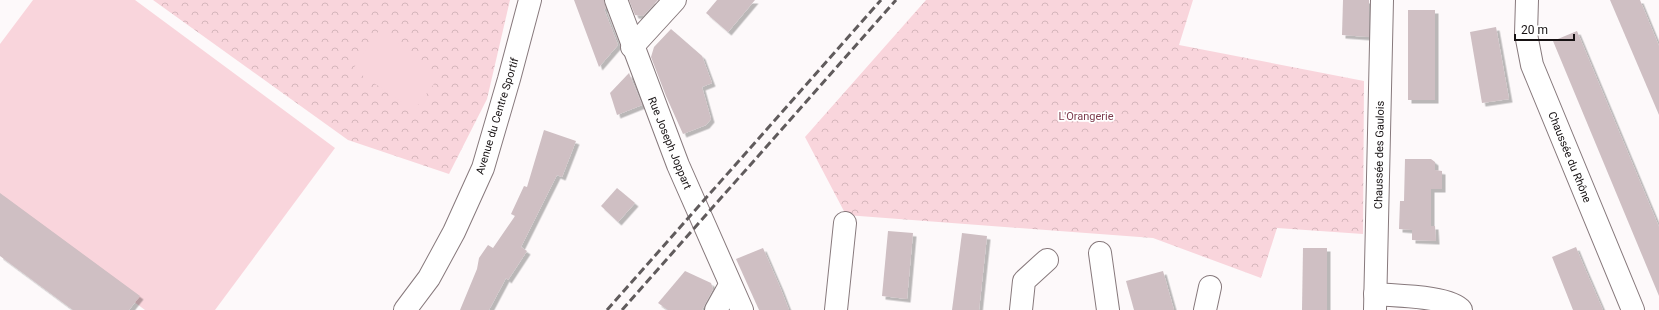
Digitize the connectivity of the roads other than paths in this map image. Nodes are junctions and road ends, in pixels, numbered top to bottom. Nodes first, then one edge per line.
1 (530, 0) edge
2 (616, 0) edge
3 (675, 0) edge
4 (1382, 0) edge
5 (1527, 0) edge
6 (632, 47) junction
7 (845, 223) dead end
8 (1100, 253) dead end
9 (1047, 260) dead end
10 (730, 285) junction
11 (1210, 287) dead end
12 (1375, 302) edge
13 (405, 310) edge
14 (716, 310) edge
15 (742, 310) edge
16 (836, 310) edge
17 (1021, 310) edge
18 (1108, 310) edge
19 (1205, 310) edge
20 (1461, 310) edge
21 (1633, 310) edge

1 - 13 street, Avenue du Centre Sportif
2 - 6 street, Rue Joseph Joppart
3 - 6 street
4 - 12 street, Chaussée des Gaulois
5 - 21 street, Chaussée du Rhône
6 - 10 street, Rue Joseph Joppart
7 - 16 street
8 - 18 street
9 - 17 street
10 - 14 street
10 - 15 street, Rue Joseph Joppart
11 - 19 street
12 - 20 street

